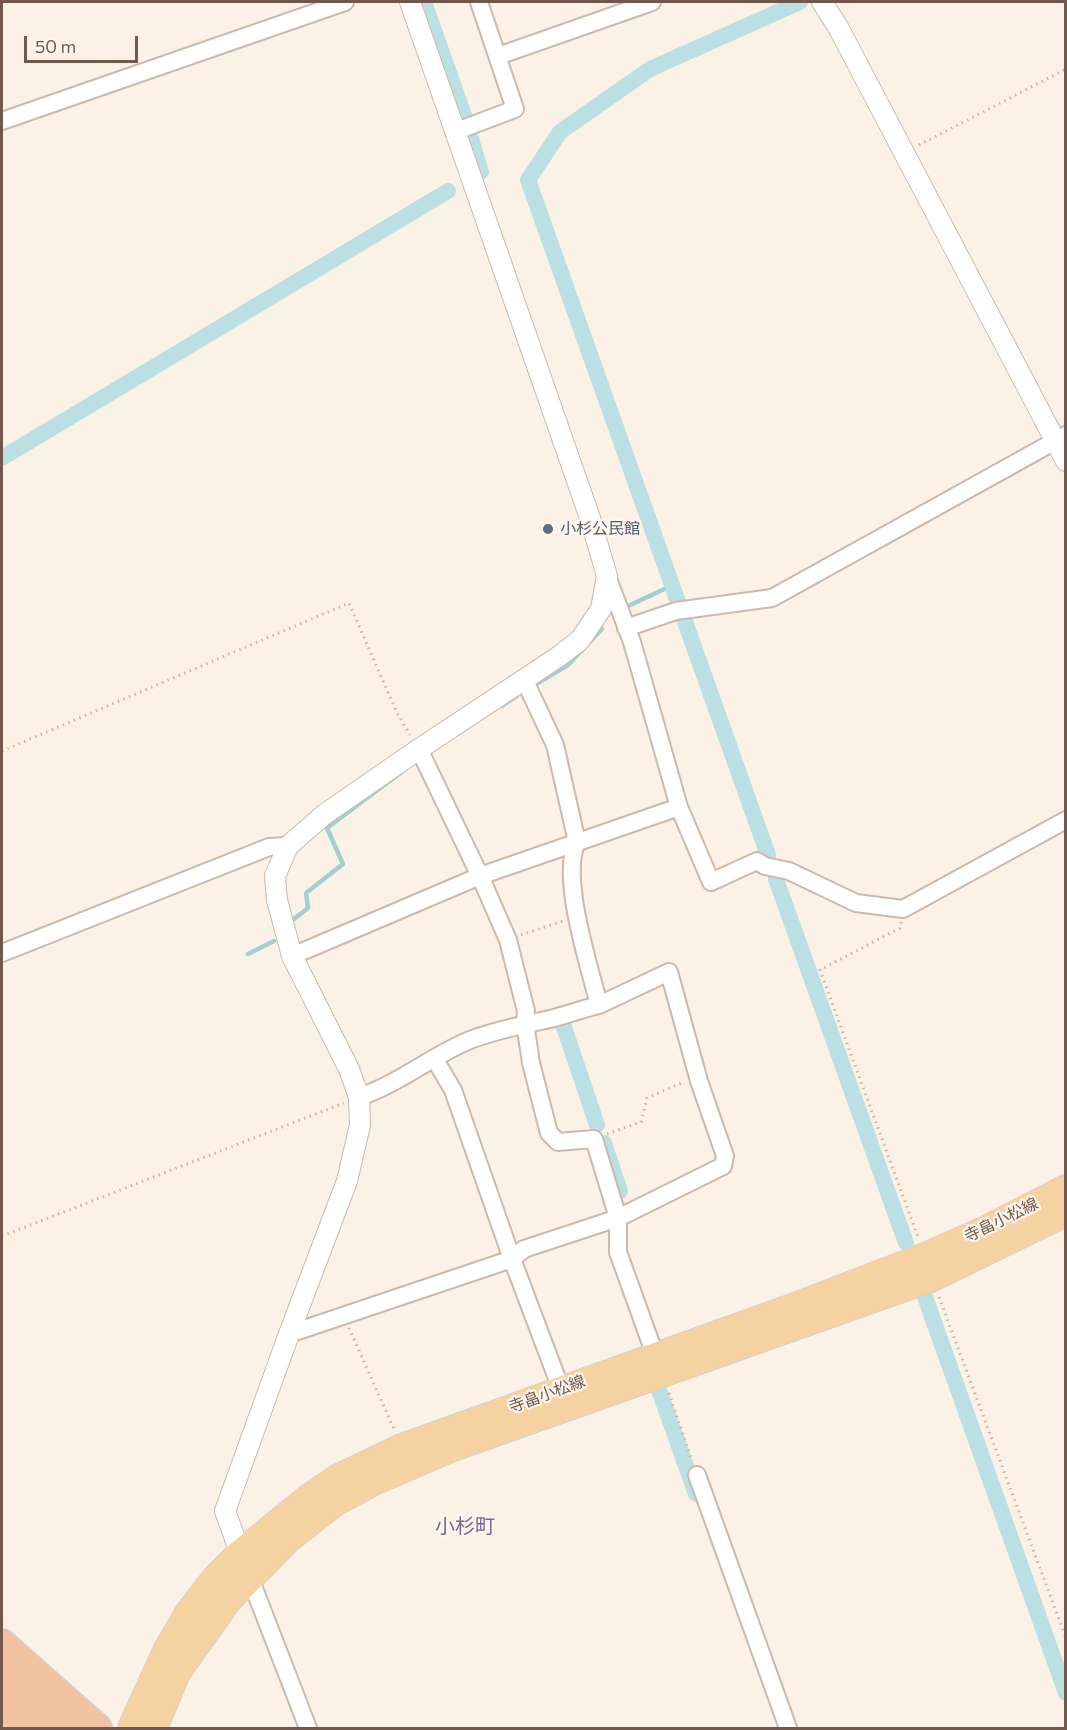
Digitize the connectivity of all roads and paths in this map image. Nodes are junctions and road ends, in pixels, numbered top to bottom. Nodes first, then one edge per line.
1 (345, 2) edge
2 (410, 2) edge
3 (479, 2) edge
4 (652, 2) edge
5 (822, 2) edge
6 (498, 56) junction
7 (1065, 69) edge
8 (2, 121) edge
9 (454, 132) junction
10 (904, 153) junction
11 (1060, 438) edge
12 (1065, 461) edge
13 (607, 576) junction
14 (626, 628) junction
15 (524, 679) junction
16 (419, 749) junction
17 (2, 751) edge
18 (679, 807) junction
19 (1065, 820) edge
20 (577, 842) junction
21 (288, 846) junction
22 (480, 876) junction
23 (903, 909) junction
24 (578, 916) junction
25 (508, 940) junction
26 (2, 952) edge
27 (292, 956) junction
28 (599, 1005) junction
29 (525, 1023) junction
30 (434, 1058) junction
31 (697, 1076) junction
32 (359, 1097) junction
33 (594, 1139) junction
34 (1065, 1188) edge
35 (1065, 1213) edge
36 (618, 1218) junction
37 (2, 1236) edge
38 (512, 1259) junction
39 (929, 1267) junction
40 (343, 1315) junction
41 (289, 1334) junction
42 (658, 1364) junction
43 (561, 1389) junction
44 (402, 1447) junction
45 (697, 1475) joint
46 (240, 1553) junction
47 (250, 1578) junction
48 (2, 1627) edge
49 (1065, 1638) edge
50 (5, 1672) edge
51 (27, 1728) edge
52 (60, 1728) edge
53 (98, 1728) edge
54 (131, 1728) edge
55 (153, 1728) edge
56 (308, 1728) edge
57 (788, 1728) edge

1 - 8 street
2 - 9 street
3 - 6 street
4 - 6 street
5 - 10 street
6 - 9 street
7 - 10 path
9 - 13 street
10 - 11 street
11 - 12 street
11 - 14 street
13 - 14 street
13 - 15 street
14 - 18 street
15 - 16 street
15 - 20 street
16 - 17 path
16 - 21 street
16 - 22 street
18 - 20 street
18 - 23 street
19 - 23 street
20 - 22 street
20 - 24 street
21 - 26 street
21 - 27 street
22 - 25 street
22 - 27 street
23 - 39 path
24 - 25 path
24 - 28 street
25 - 29 street
27 - 32 street
28 - 29 street
28 - 31 street
29 - 30 street
29 - 33 street
30 - 32 street
30 - 38 street
31 - 33 path
31 - 36 street
32 - 37 path
32 - 41 street
33 - 36 street
34 - 39 main road, 寺畠小松線
35 - 39 main road, 寺畠小松線
36 - 38 street
36 - 42 street
38 - 40 street
38 - 43 street
39 - 42 main road, 寺畠小松線
39 - 49 path
40 - 41 street
40 - 44 path
41 - 46 street
42 - 43 main road, 寺畠小松線
42 - 45 path
42 - 47 main road, 寺畠小松線
43 - 44 main road, 寺畠小松線
44 - 46 main road, 寺畠小松線
45 - 57 street
46 - 47 street
46 - 54 main road, 寺畠小松線
47 - 55 main road, 寺畠小松線
47 - 56 street
48 - 50 street
50 - 51 highway
50 - 52 highway
50 - 53 highway

